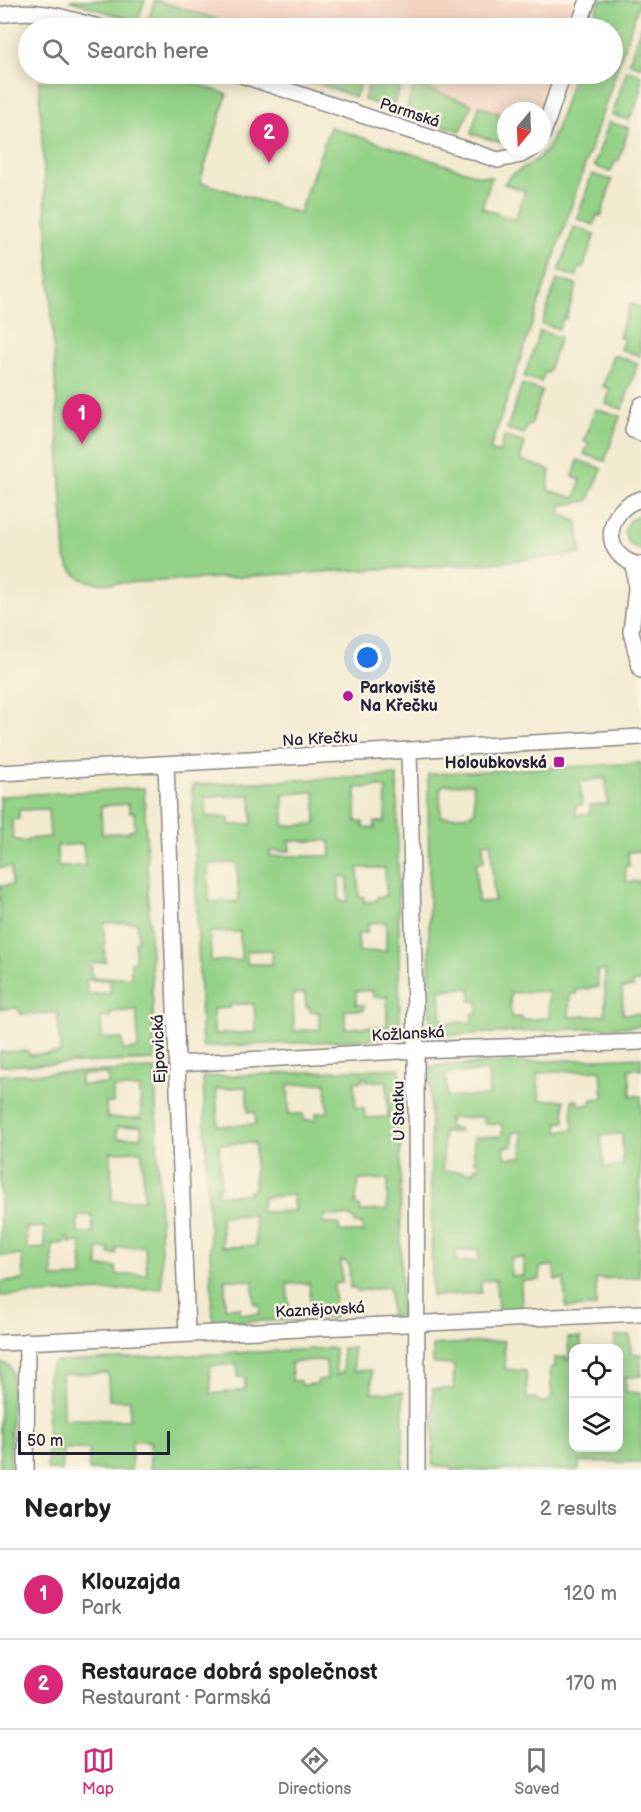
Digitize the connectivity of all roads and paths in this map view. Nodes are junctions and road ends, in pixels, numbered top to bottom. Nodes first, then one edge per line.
1 (588, 0) edge
2 (0, 15) edge
3 (69, 18) edge
4 (582, 18) edge
5 (268, 84) edge
6 (560, 84) edge
7 (551, 109) edge
8 (516, 156) edge
9 (641, 405) edge
10 (641, 433) edge
11 (641, 499) edge
12 (638, 564) edge
13 (641, 670) edge
14 (641, 736) edge
15 (409, 751) junction
16 (166, 764) junction
17 (0, 772) edge
18 (641, 1042) edge
19 (416, 1050) junction
20 (177, 1064) junction
21 (641, 1313) edge
22 (418, 1322) junction
23 (187, 1333) junction
24 (27, 1341) junction
25 (0, 1342) edge
26 (26, 1470) edge
27 (417, 1470) edge

1 - 4 street
2 - 3 street
5 - 8 street, Parmská
6 - 7 street
9 - 10 street
11 - 12 street
12 - 13 street
14 - 15 street, Na Křečku
15 - 16 street, Na Křečku
15 - 19 street, U Statku
16 - 17 street, Na Křečku
16 - 20 street, Ejpovická
18 - 19 street, Kožlanská
19 - 20 street, Kožlanská
19 - 22 street, U Statku
20 - 23 street, Ejpovická
21 - 22 street, Kaznějovská
22 - 23 street, Kaznějovská
22 - 27 street, U Statku
23 - 24 street, Kaznějovská
24 - 25 street, Kaznějovská
24 - 26 street

